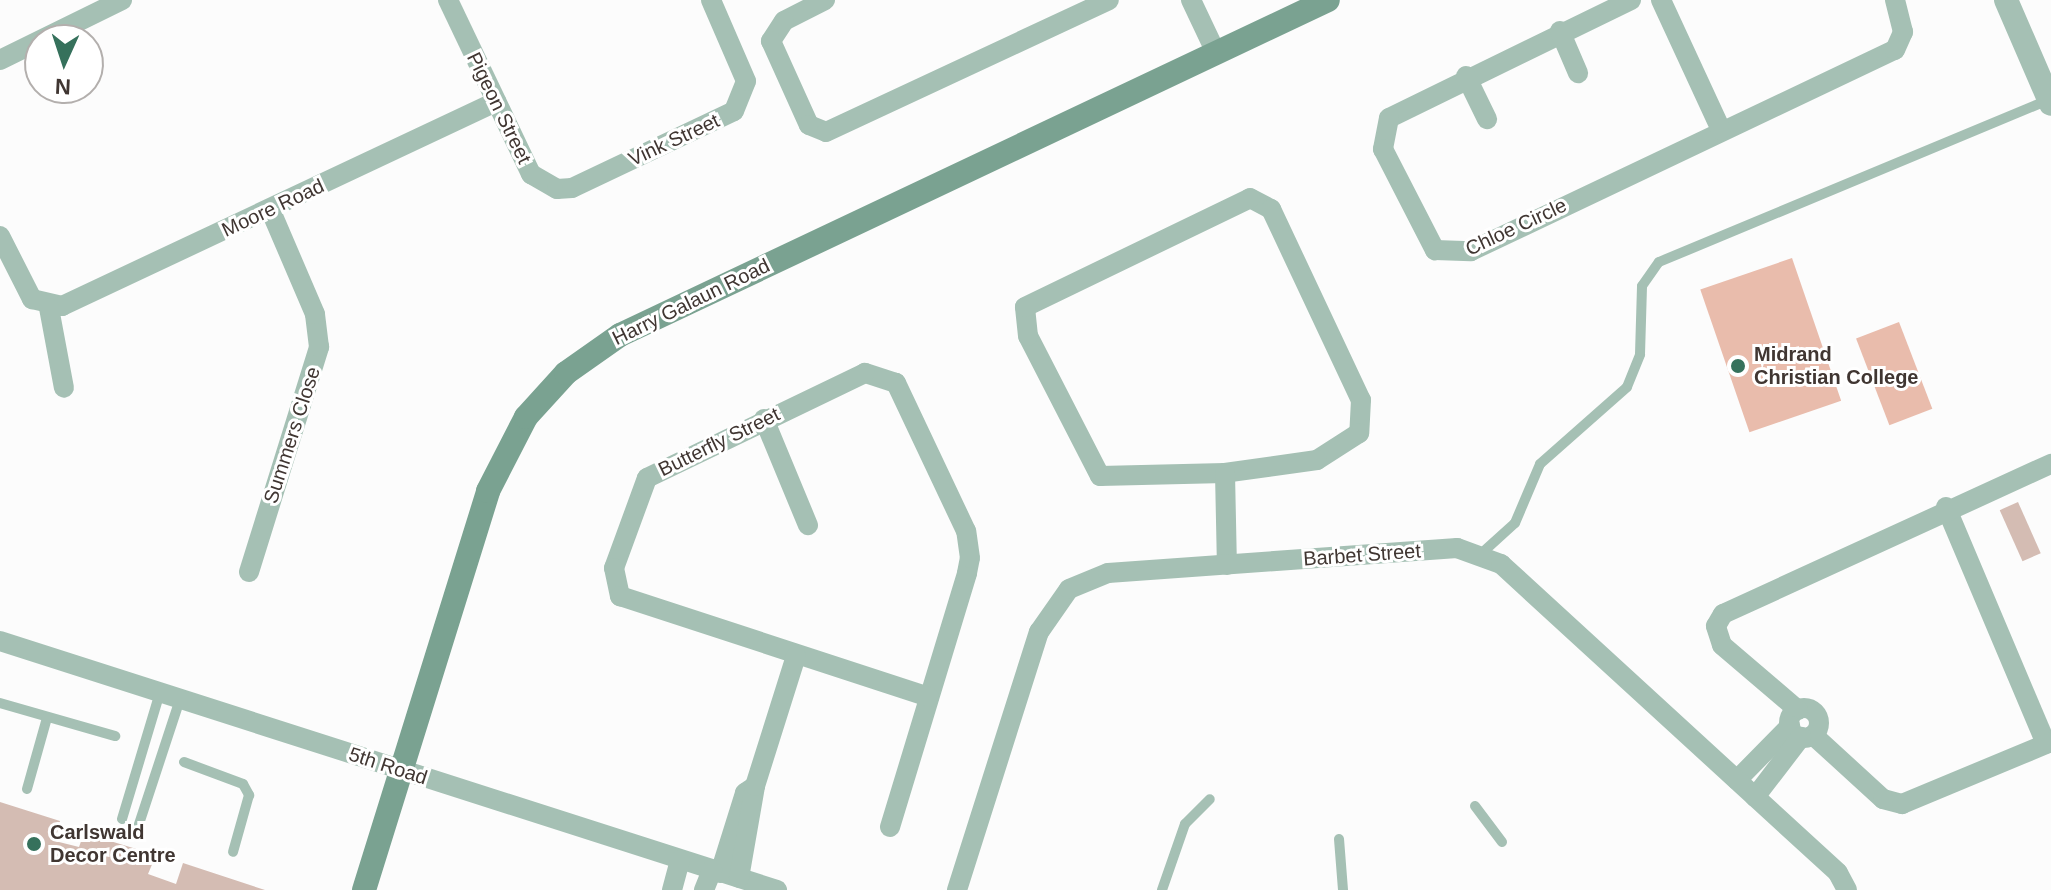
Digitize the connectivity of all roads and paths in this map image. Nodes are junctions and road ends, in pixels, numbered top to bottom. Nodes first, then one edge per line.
1 (122, 0) edge
2 (448, 0) edge
3 (711, 0) edge
4 (825, 0) edge
5 (1109, 0) edge
6 (1191, 0) edge
7 (1328, 0) edge
8 (1631, 0) edge
9 (1661, 0) edge
10 (1895, 0) edge
11 (2006, 0) edge
12 (1560, 31) junction
13 (1216, 53) junction
14 (0, 60) edge
15 (1578, 73) dead end
16 (1466, 76) junction
17 (496, 102) junction
18 (2050, 102) edge
19 (1487, 119) dead end
20 (1721, 130) junction
21 (572, 188) joint
22 (270, 209) junction
23 (0, 236) edge
24 (49, 308) junction
25 (64, 388) dead end
26 (764, 419) junction
27 (2051, 464) edge
28 (1225, 473) junction
29 (1946, 507) junction
30 (808, 525) dead end
31 (1483, 552) junction
32 (1227, 565) junction
33 (249, 572) dead end
34 (0, 641) edge
35 (796, 656) junction
36 (160, 692) junction
37 (929, 697) junction
38 (180, 699) junction
39 (0, 703) edge
40 (47, 718) junction
41 (1800, 727) junction
42 (115, 736) dead end
43 (2049, 743) edge
44 (184, 762) dead end
45 (397, 769) junction
46 (1737, 780) junction
47 (27, 789) dead end
48 (1755, 797) junction
49 (1210, 799) dead end
50 (1475, 806) dead end
51 (122, 819) dead end
52 (139, 824) dead end
53 (890, 827) dead end
54 (1339, 839) dead end
55 (1502, 842) dead end
56 (233, 852) dead end
57 (680, 860) junction
58 (724, 873) junction
59 (364, 890) edge
60 (672, 890) edge
61 (704, 890) edge
62 (777, 890) edge
63 (957, 890) edge
64 (1162, 890) edge
65 (1343, 890) edge
66 (1847, 890) edge

1 - 14 street
2 - 17 street, Pigeon Street
3 - 21 street, Vink Street
4 - 5 street
6 - 13 street
7 - 13 main road, Harry Galaun Road
8 - 12 street, Chloe Circle
9 - 20 street
10 - 20 street
11 - 18 street
12 - 15 street
12 - 16 street, Chloe Circle
13 - 45 main road, Harry Galaun Road
16 - 19 street
16 - 20 street, Chloe Circle
17 - 21 street, Pigeon Street
17 - 22 street, Moore Road
18 - 31 lane
22 - 24 street, Moore Road
22 - 33 street, Summers Close
23 - 24 street
24 - 25 street
26 - 30 street
26 - 35 street, Butterfly Street
26 - 37 street, Butterfly Street
27 - 29 street
28 - 28 street
28 - 32 street
29 - 41 street
29 - 43 street
31 - 32 street, Barbet Street
31 - 46 street
32 - 63 street, Barbet Street
34 - 36 street, 5th Road
35 - 37 street, Butterfly Street
35 - 58 street
36 - 38 street, 5th Road
36 - 51 lane
37 - 53 street, Butterfly Street
38 - 45 street, 5th Road
38 - 52 lane
39 - 40 lane
40 - 42 lane
40 - 47 lane
41 - 43 street
41 - 46 street
41 - 48 street
44 - 56 lane
45 - 57 street, 5th Road
45 - 59 main road, Harry Galaun Road
46 - 48 street
48 - 66 street
49 - 64 lane
50 - 55 lane
54 - 65 lane
57 - 58 street, 5th Road
57 - 60 street
58 - 61 street
58 - 62 street, 5th Road

